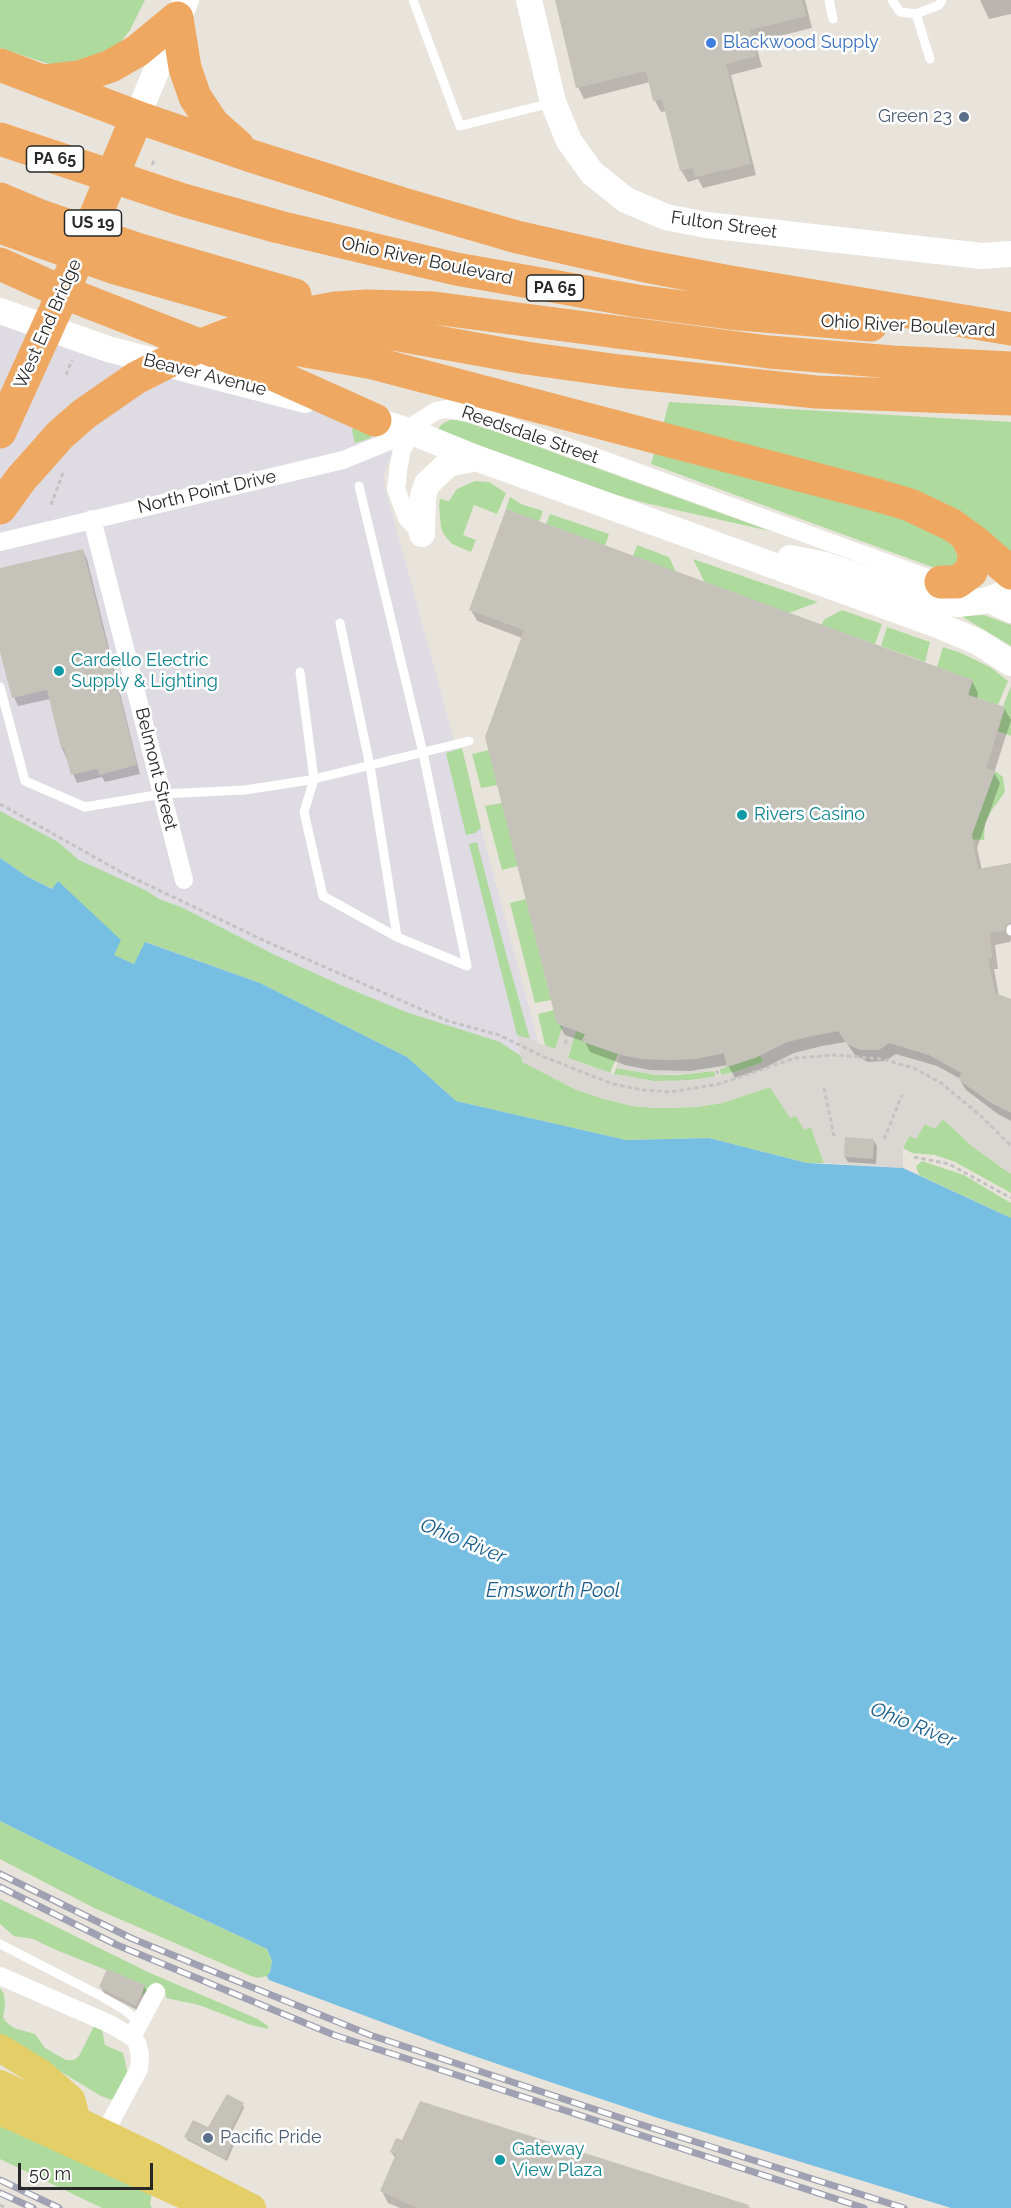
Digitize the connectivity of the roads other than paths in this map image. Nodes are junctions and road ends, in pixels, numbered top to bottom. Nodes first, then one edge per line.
1 (426, 0) edge
2 (529, 0) edge
3 (829, 0) edge
4 (892, 0) edge
5 (942, 0) edge
6 (414, 2) edge
7 (182, 9) edge
8 (916, 14) junction
9 (833, 19) dead end
10 (930, 59) dead end
11 (0, 65) edge
12 (41, 81) junction
13 (553, 102) junction
14 (131, 131) junction
15 (0, 139) edge
16 (248, 154) junction
17 (0, 199) edge
18 (0, 227) edge
19 (1011, 254) edge
20 (982, 256) junction
21 (0, 264) edge
22 (1011, 266) edge
23 (0, 311) edge
24 (1011, 330) edge
25 (526, 358) junction
26 (166, 362) junction
27 (1011, 368) edge
28 (1011, 399) edge
29 (375, 420) junction
30 (0, 432) edge
31 (412, 432) junction
32 (476, 458) junction
33 (359, 486) dead end
34 (0, 508) edge
35 (92, 519) junction
36 (422, 534) joint
37 (966, 535) junction
38 (0, 542) edge
39 (724, 547) junction
40 (1011, 573) edge
41 (941, 582) junction
42 (1011, 588) edge
43 (983, 601) junction
44 (1011, 614) edge
45 (340, 623) dead end
46 (1011, 663) edge
47 (300, 672) dead end
48 (0, 687) edge
49 (469, 741) dead end
50 (423, 753) junction
51 (370, 766) junction
52 (314, 779) junction
53 (162, 794) junction
54 (184, 880) dead end
55 (397, 938) junction
56 (0, 1944) edge
57 (0, 1976) edge
58 (156, 1992) dead end
59 (136, 2030) junction
60 (0, 2048) edge
61 (0, 2084) edge
62 (0, 2112) edge
63 (77, 2121) junction
64 (104, 2134) junction
65 (249, 2206) edge

1 - 6 lane
2 - 13 main road, Fulton Street
3 - 9 lane
4 - 8 lane
5 - 8 lane
6 - 13 lane
7 - 12 highway
7 - 14 main road
7 - 16 highway
8 - 10 lane
11 - 12 highway
12 - 14 highway
13 - 20 main road, Fulton Street
14 - 16 highway
14 - 30 highway, West End Bridge / US 19
15 - 24 highway, Ohio River Boulevard / PA 65
16 - 24 highway
17 - 25 highway
18 - 25 highway
19 - 20 main road
20 - 22 main road
21 - 29 highway
23 - 29 main road, Beaver Avenue
25 - 28 highway
26 - 27 highway
26 - 34 highway
26 - 37 highway
29 - 31 main road, Beaver Avenue
31 - 32 main road
31 - 35 street, North Point Drive
31 - 36 street
31 - 41 street, Reedsdale Street
32 - 36 main road
32 - 39 main road
33 - 50 lane
35 - 38 street, North Point Drive
35 - 53 street, Belmont Street
37 - 40 highway
37 - 41 highway
39 - 43 main road
39 - 46 main road
41 - 43 street, Reedsdale Street
42 - 43 main road
43 - 44 street, Reedsdale Street
45 - 51 lane
47 - 52 lane
48 - 53 lane
49 - 50 lane
50 - 51 lane
50 - 55 lane
51 - 52 lane
51 - 55 lane
52 - 53 lane
52 - 55 lane
53 - 54 street, Belmont Street
56 - 59 lane
57 - 59 street
58 - 59 street
59 - 64 street
60 - 63 main road
61 - 63 main road
62 - 65 main road
63 - 64 main road
64 - 65 main road

